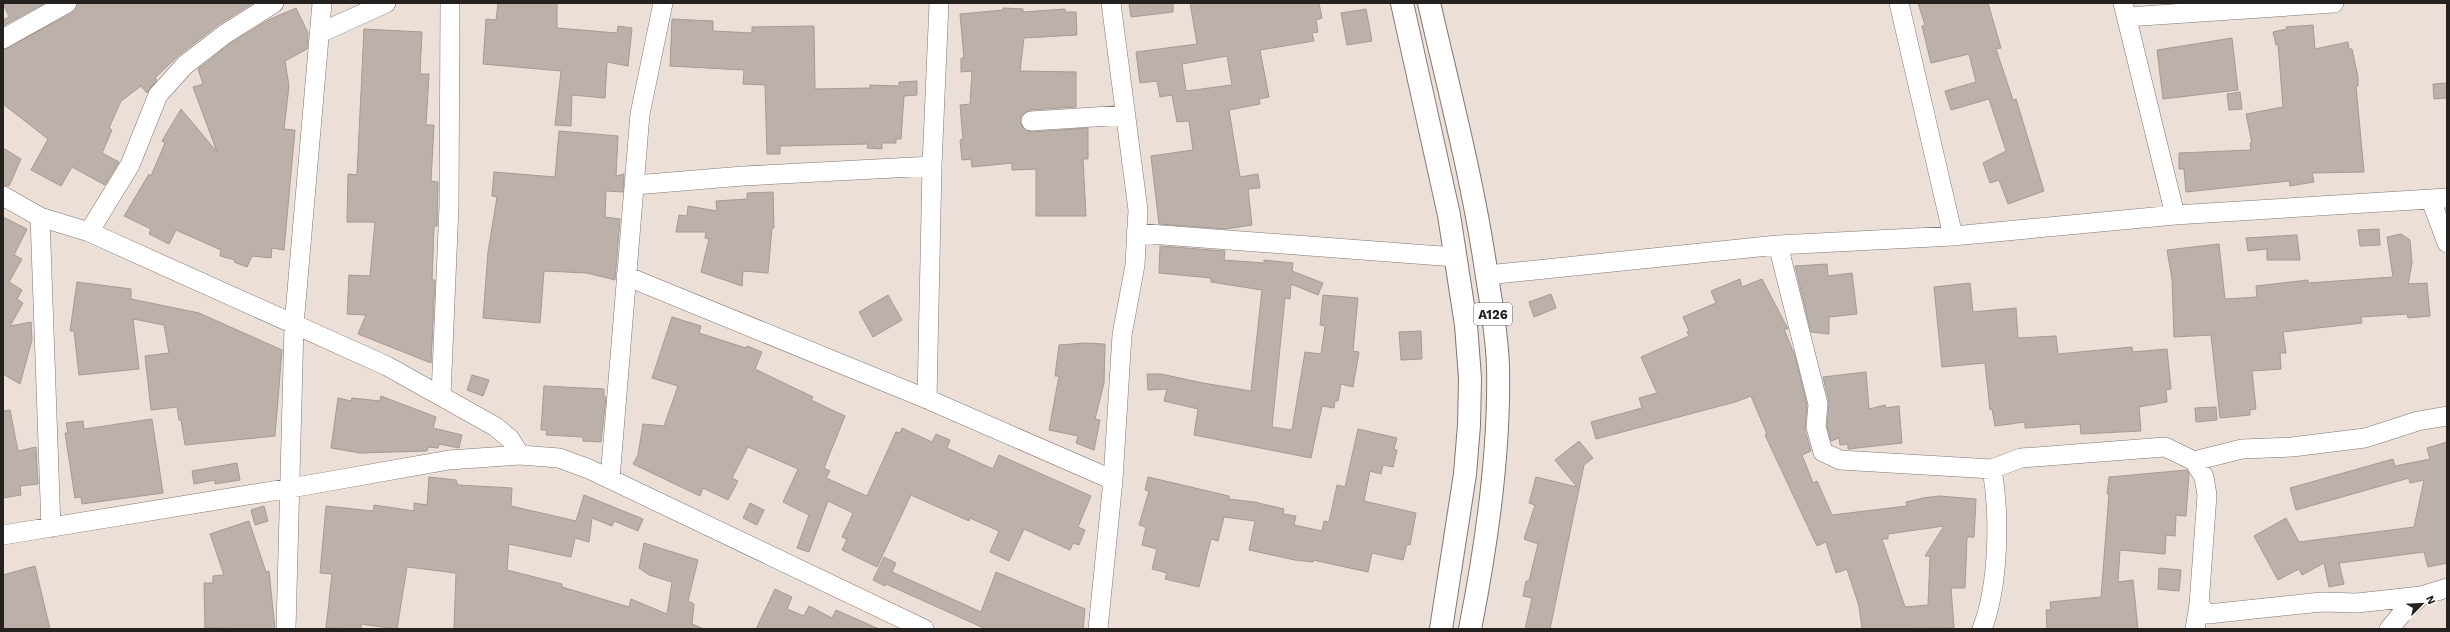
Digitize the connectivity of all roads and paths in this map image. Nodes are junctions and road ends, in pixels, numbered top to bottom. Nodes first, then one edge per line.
1 (67, 3) edge
2 (274, 3) edge
3 (322, 3) edge
4 (386, 3) edge
5 (450, 3) edge
6 (663, 3) edge
7 (940, 3) edge
8 (1111, 3) edge
9 (1402, 3) edge
10 (1429, 3) edge
11 (1899, 3) edge
12 (2334, 3) edge
13 (2272, 5) edge
14 (2125, 10) edge
15 (320, 33) junction
16 (3, 39) edge
17 (1126, 115) junction
18 (1031, 121) dead end
19 (932, 166) junction
20 (635, 185) junction
21 (3, 196) edge
22 (2439, 199) edge
23 (2175, 215) junction
24 (40, 217) junction
25 (89, 232) junction
26 (1136, 233) junction
27 (1953, 236) junction
28 (2447, 243) edge
29 (1778, 245) junction
30 (1455, 257) junction
31 (1487, 275) junction
32 (626, 276) junction
33 (294, 324) junction
34 (440, 396) junction
35 (927, 399) junction
36 (2447, 416) edge
37 (520, 455) junction
38 (2194, 461) junction
39 (1992, 469) junction
40 (610, 479) junction
41 (1113, 480) junction
42 (291, 488) junction
43 (51, 528) junction
44 (3, 535) edge
45 (2447, 588) edge
46 (2421, 596) junction
47 (2199, 605) junction
48 (286, 629) edge
49 (924, 629) edge
50 (1098, 629) edge
51 (1442, 629) edge
52 (1470, 629) edge
53 (1982, 629) edge
54 (2195, 629) edge
55 (2389, 629) edge

1 - 16 street
2 - 25 street
3 - 15 street
4 - 15 street
5 - 34 street
6 - 20 street
7 - 19 street
8 - 17 street
9 - 30 highway, A126
10 - 31 highway, A126
11 - 27 street
12 - 13 street
13 - 14 street
14 - 23 street
15 - 33 street
17 - 18 street
17 - 26 street
19 - 20 street
19 - 35 street
20 - 32 street
21 - 24 street
22 - 23 street
22 - 28 street
23 - 27 street
24 - 25 street
24 - 43 street
25 - 33 street
26 - 30 street
26 - 41 street
27 - 29 street
29 - 31 street
29 - 39 street
30 - 51 highway, A126
31 - 52 highway, A126
32 - 35 street
32 - 40 street
33 - 34 street
33 - 42 street
34 - 37 street
35 - 41 street
36 - 38 street
37 - 40 street
37 - 42 street
38 - 39 street
38 - 47 street
39 - 53 street
40 - 49 street
41 - 50 street
42 - 43 street
42 - 48 street
43 - 44 street
45 - 46 street
46 - 47 street
46 - 55 street
47 - 54 street

